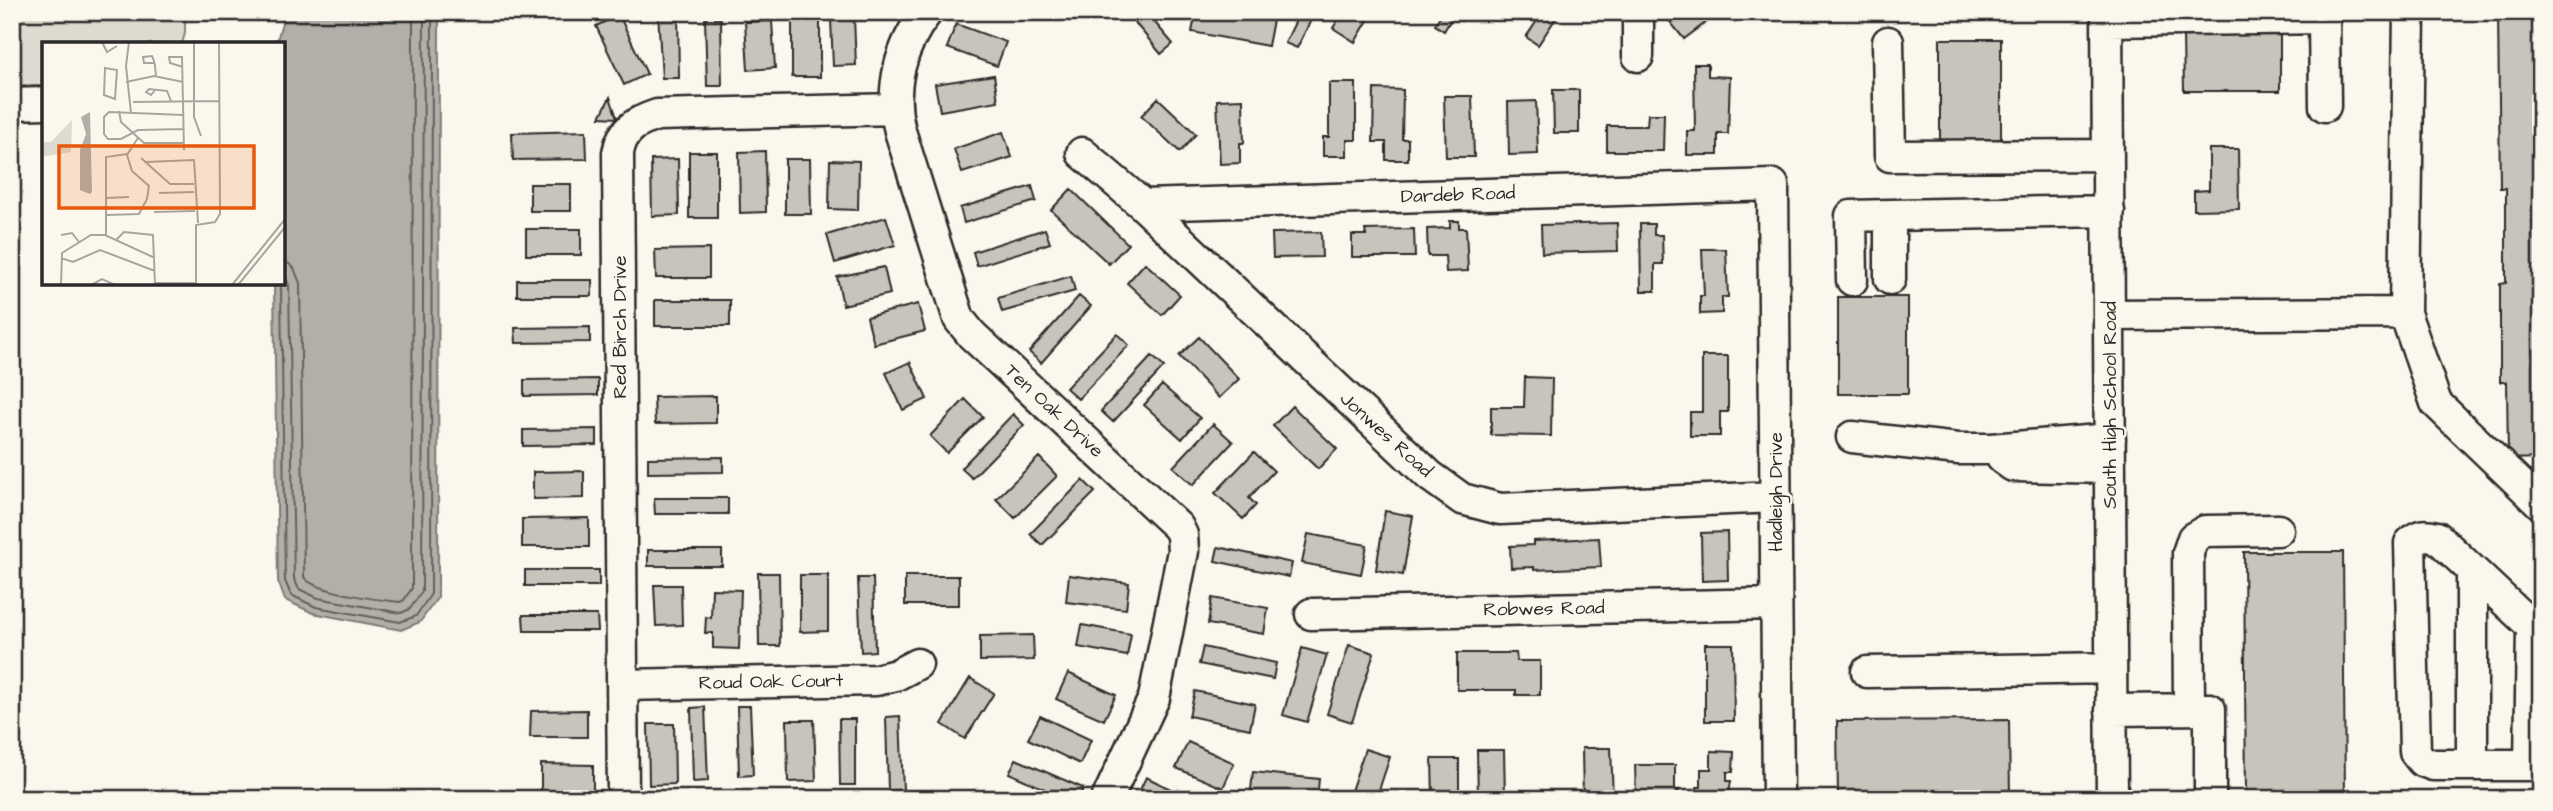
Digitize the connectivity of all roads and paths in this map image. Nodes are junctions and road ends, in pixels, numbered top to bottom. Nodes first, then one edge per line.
1 (927, 12) edge
2 (1638, 12) edge
3 (2409, 12) edge
4 (2107, 16) edge
5 (1888, 42) dead end
6 (1639, 57) dead end
7 (42, 103) edge
8 (12, 104) edge
9 (2325, 106) dead end
10 (896, 109) junction
11 (1082, 153) dead end
12 (2108, 156) junction
13 (1773, 185) joint
14 (1143, 205) junction
15 (2109, 211) junction
16 (1890, 215) junction
17 (1891, 279) dead end
18 (1852, 280) dead end
19 (2405, 313) junction
20 (2109, 315) junction
21 (1852, 437) dead end
22 (2110, 439) junction
23 (1991, 449) junction
24 (2110, 468) junction
25 (1776, 497) junction
26 (2541, 504) edge
27 (2278, 530) dead end
28 (2472, 570) junction
29 (1776, 604) junction
30 (1311, 614) dead end
31 (2537, 631) edge
32 (917, 664) dead end
33 (2111, 668) junction
34 (1867, 672) dead end
35 (622, 685) junction
36 (2189, 708) junction
37 (2111, 709) junction
38 (2472, 765) junction
39 (2536, 765) edge
40 (623, 799) edge
41 (1107, 799) edge
42 (1777, 799) edge
43 (2112, 799) edge
44 (2210, 799) edge

1 - 10 street, Ten Oak Drive
2 - 6 street
3 - 19 street
4 - 9 street
4 - 12 street, South High School Road
5 - 12 street
7 - 8 street
10 - 35 street, Red Birch Drive
10 - 41 street, Ten Oak Drive
11 - 14 street, Jonwes Road
12 - 15 street, South High School Road
13 - 14 street, Dardeb Road
13 - 25 street, Hadleigh Drive
14 - 25 street, Jonwes Road
15 - 16 street
15 - 20 street, South High School Road
16 - 17 street
16 - 18 street
19 - 20 street
19 - 26 street
20 - 22 street, South High School Road
21 - 23 street
22 - 23 street
22 - 24 street, South High School Road
23 - 24 street
24 - 33 street, South High School Road
25 - 29 street, Hadleigh Drive
27 - 36 street
28 - 31 street
28 - 38 street
28 - 38 street
29 - 30 street, Robwes Road
29 - 42 street, Hadleigh Drive
31 - 39 street
32 - 35 street, Roud Oak Court
33 - 34 street
33 - 37 street, South High School Road
35 - 40 street, Red Birch Drive
36 - 37 street
36 - 44 street
37 - 43 street, South High School Road
38 - 39 street

